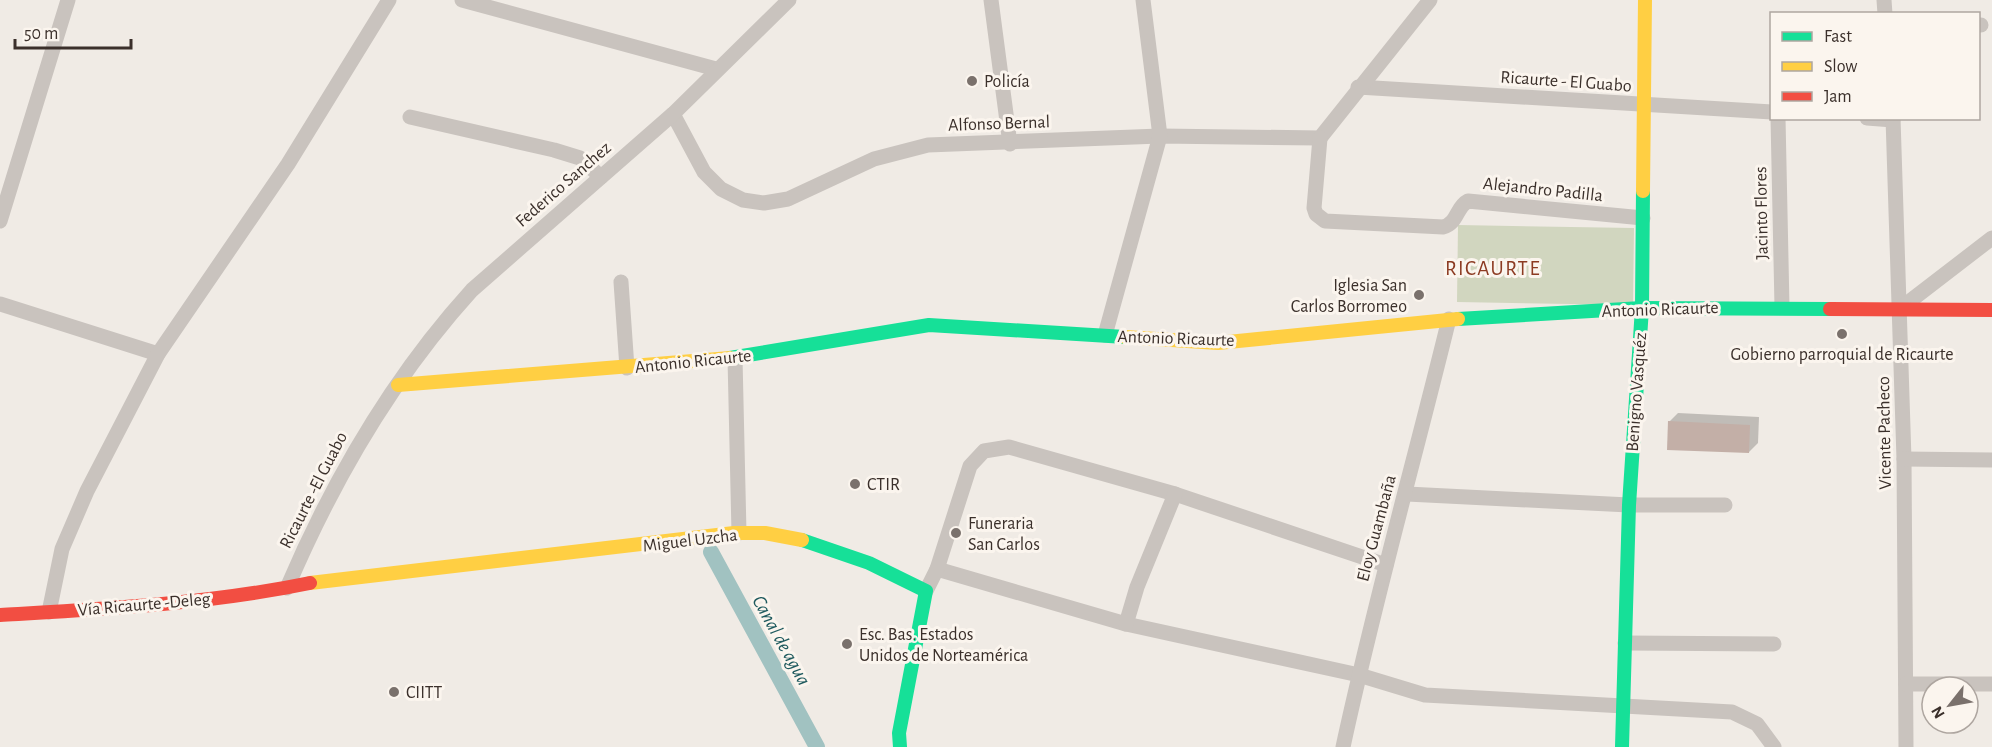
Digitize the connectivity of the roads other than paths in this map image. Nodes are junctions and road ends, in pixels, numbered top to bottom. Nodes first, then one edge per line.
1 (68, 0) edge
2 (389, 0) edge
3 (462, 0) edge
4 (789, 0) edge
5 (991, 0) edge
6 (1143, 0) edge
7 (1430, 0) edge
8 (1645, 0) edge
9 (509, 5) edge
10 (716, 69) junction
11 (1358, 87) junction
12 (1642, 105) junction
13 (1770, 112) edge
14 (673, 114) junction
15 (410, 117) dead end
16 (1778, 120) edge
17 (1893, 120) edge
18 (1160, 136) junction
19 (1320, 138) junction
20 (1010, 144) junction
21 (601, 177) junction
22 (1643, 218) junction
23 (0, 220) edge
24 (1992, 238) edge
25 (621, 282) dead end
26 (0, 304) edge
27 (1782, 307) junction
28 (1642, 308) junction
29 (1901, 308) junction
30 (1992, 310) edge
31 (1449, 319) junction
32 (1105, 335) junction
33 (158, 354) junction
34 (735, 358) junction
35 (627, 368) junction
36 (398, 385) junction
37 (379, 412) joint
38 (1904, 459) junction
39 (1992, 460) edge
40 (1175, 494) junction
41 (1407, 494) junction
42 (1629, 505) junction
43 (1725, 505) dead end
44 (739, 533) junction
45 (1386, 565) junction
46 (937, 569) junction
47 (287, 588) junction
48 (926, 591) junction
49 (49, 612) junction
50 (0, 615) edge
51 (1126, 624) junction
52 (1625, 643) junction
53 (1774, 644) dead end
54 (1359, 675) junction
55 (1906, 684) junction
56 (1992, 684) edge
57 (1624, 706) junction
58 (900, 747) edge
59 (1343, 747) edge
60 (1622, 747) edge
61 (1774, 747) edge
62 (1906, 747) edge

1 - 23 street
2 - 33 street
3 - 9 street
4 - 10 street, Federico Sanchez
5 - 20 street
6 - 18 street
7 - 11 street
8 - 12 main road, Benigno Vasquéz
9 - 10 street
10 - 14 street, Federico Sanchez
11 - 12 street, Ricaurte - El Guabo
11 - 19 street
12 - 13 street, Ricaurte - El Guabo
12 - 22 main road, Benigno Vasquéz
14 - 20 street, Alfonso Bernal
14 - 21 street, Federico Sanchez
15 - 21 street
16 - 27 street, Jacinto Flores
17 - 29 street, Vicente Pacheco
18 - 19 street, Alfonso Bernal
18 - 20 street, Alfonso Bernal
18 - 32 street
19 - 22 street, Alejandro Padilla
21 - 36 street, Federico Sanchez
22 - 28 main road, Benigno Vasquéz
24 - 29 street
25 - 35 street
26 - 33 street
27 - 28 main road, Antonio Ricaurte
27 - 29 main road, Antonio Ricaurte
28 - 31 main road, Antonio Ricaurte
28 - 42 main road, Benigno Vasquéz
29 - 30 main road, Antonio Ricaurte
29 - 38 street, Vicente Pacheco
31 - 32 main road, Antonio Ricaurte
31 - 41 street, Eloy Guambaña
32 - 34 main road, Antonio Ricaurte
33 - 49 street
34 - 35 main road, Antonio Ricaurte
34 - 44 street
35 - 36 main road, Antonio Ricaurte
36 - 37 street, Federico Sanchez
37 - 47 street, Ricaurte -El Guabo
38 - 39 street
38 - 55 street, Vicente Pacheco
40 - 45 street
40 - 46 street
40 - 51 street
41 - 42 street
41 - 45 street, Eloy Guambaña
42 - 43 street
42 - 52 main road, Benigno Vasquéz
44 - 47 main road, Miguel Uzcha
44 - 48 main road, Miguel Uzcha
45 - 54 street, Eloy Guambaña
46 - 48 street
46 - 51 street
47 - 49 main road, Vía Ricaurte -Deleg
48 - 58 main road
49 - 50 main road, Vía Ricaurte -Deleg
51 - 54 street
52 - 53 street
52 - 57 main road, Benigno Vasquéz
54 - 57 street
54 - 59 street, Eloy Guambaña
55 - 56 street
55 - 62 street, Vicente Pacheco
57 - 60 main road, Benigno Vasquéz
57 - 61 street

